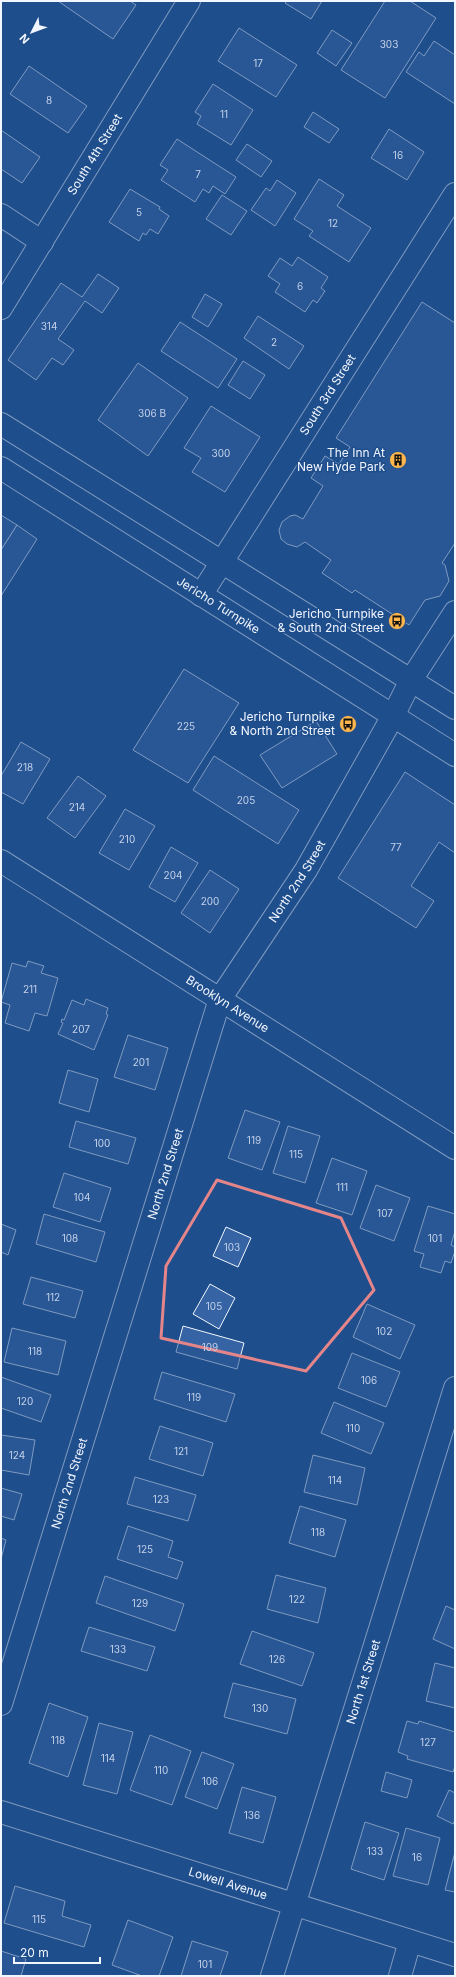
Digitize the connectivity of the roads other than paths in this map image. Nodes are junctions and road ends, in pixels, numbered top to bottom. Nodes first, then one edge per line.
1 (189, 1) edge
2 (455, 194) edge
3 (1, 215) edge
4 (42, 242) junction
5 (1, 308) edge
6 (1, 424) edge
7 (1, 468) edge
8 (222, 563) junction
9 (201, 595) junction
10 (455, 612) edge
11 (410, 680) junction
12 (455, 708) edge
13 (393, 716) junction
14 (455, 755) edge
15 (1, 861) edge
16 (220, 999) junction
17 (455, 1148) edge
18 (455, 1388) edge
19 (1, 1704) edge
20 (1, 1812) edge
21 (294, 1905) junction
22 (410, 1941) junction
23 (455, 1955) edge
24 (272, 1976) edge
25 (400, 1976) edge

1 - 4 street, South 4th Street
2 - 8 street, South 3rd Street
3 - 4 street
4 - 5 street, South 4th Street
6 - 8 street
7 - 9 street, Jericho Turnpike
8 - 9 street, South 3rd Street
8 - 11 street
9 - 13 street, Jericho Turnpike
10 - 11 street, North 2nd Street
11 - 12 street
11 - 13 street, North 2nd Street
13 - 14 street, Jericho Turnpike
13 - 16 street, North 2nd Street
15 - 16 street, Brooklyn Avenue
16 - 17 street, Brooklyn Avenue
16 - 19 street, North 2nd Street
18 - 21 street, North 1st Street
20 - 21 street, Lowell Avenue
21 - 22 street, Lowell Avenue
21 - 24 street, North 1st Street
22 - 23 street, Lowell Avenue
22 - 25 street

